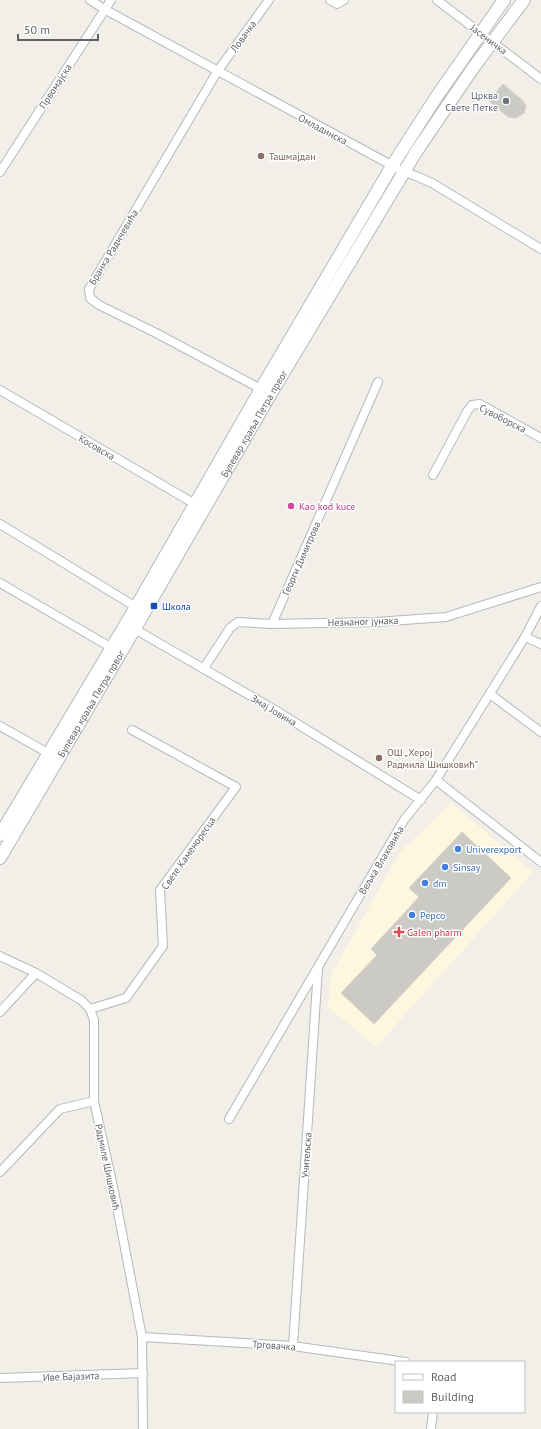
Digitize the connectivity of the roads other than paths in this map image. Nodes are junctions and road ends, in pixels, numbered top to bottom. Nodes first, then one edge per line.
1 (90, 0) edge
2 (110, 0) edge
3 (270, 0) edge
4 (330, 0) edge
5 (344, 0) edge
6 (437, 0) edge
7 (504, 0) edge
8 (524, 0) edge
9 (104, 9) junction
10 (480, 32) junction
11 (493, 42) junction
12 (217, 72) junction
13 (541, 79) edge
14 (392, 166) junction
15 (0, 172) edge
16 (404, 172) junction
17 (541, 249) edge
18 (378, 382) dead end
19 (261, 389) junction
20 (0, 390) edge
21 (541, 438) edge
22 (433, 475) dead end
23 (195, 504) junction
24 (0, 524) edge
25 (0, 583) edge
26 (541, 587) edge
27 (541, 606) edge
28 (136, 607) junction
29 (272, 624) junction
30 (130, 626) junction
31 (525, 637) junction
32 (541, 644) edge
33 (112, 648) junction
34 (204, 668) junction
35 (490, 694) junction
36 (0, 726) edge
37 (132, 730) dead end
38 (541, 732) edge
39 (48, 753) junction
40 (436, 780) junction
41 (421, 800) junction
42 (0, 836) edge
43 (0, 858) edge
44 (541, 862) edge
45 (0, 956) edge
46 (318, 965) junction
47 (36, 973) junction
48 (90, 1010) junction
49 (0, 1012) edge
50 (94, 1101) junction
51 (229, 1119) dead end
52 (0, 1172) edge
53 (142, 1337) junction
54 (293, 1346) junction
55 (399, 1361) edge
56 (142, 1373) junction
57 (0, 1378) edge
58 (433, 1413) edge
59 (143, 1429) edge
60 (431, 1429) edge

1 - 9 street, Омладинска
2 - 9 street, Првомајска
3 - 12 street, Ловачка
4 - 5 street
6 - 10 street, Јасеничка
7 - 10 main road, Булевар краља Петра првог
8 - 11 main road, Булевар краља Петра првог
9 - 12 street, Омладинска
9 - 15 street, Првомајска
10 - 11 street, Јасеничка
10 - 14 main road, Булевар краља Петра првог
11 - 13 street, Јасеничка
11 - 16 main road, Булевар краља Петра првог
12 - 14 street, Омладинска
12 - 19 street, Бранка Радичевића
14 - 16 street, Омладинска
14 - 19 main road, Булевар краља Петра првог
16 - 17 street, Омладинска
16 - 30 main road, Булевар краља Петра првог
18 - 29 street, Георги Димитрова
19 - 23 main road, Булевар краља Петра првог
20 - 23 street, Косовска
21 - 22 street, Сувоборска
23 - 28 main road, Булевар краља Петра првог
24 - 28 street
25 - 33 street
26 - 29 street, Незнаног јунака
27 - 31 street, Вељка Влаховића
28 - 30 main road, Булевар краља Петра првог
29 - 34 street, Незнаног јунака
30 - 33 main road, Булевар краља Петра првог
30 - 34 street, Змај Јовина
30 - 43 main road, Булевар краља Петра првог
31 - 32 street
31 - 35 street, Вељка Влаховића
33 - 39 main road, Булевар краља Петра првог
34 - 41 street, Змај Јовина
35 - 38 street
35 - 40 street, Вељка Влаховића
36 - 39 street
37 - 48 street, Свете Каменоресца
39 - 42 main road, Булевар краља Петра првог
40 - 41 street, Вељка Влаховића
40 - 44 street
41 - 46 street, Вељка Влаховића
45 - 47 street
46 - 51 street, Вељка Влаховића
46 - 54 street, Учитељска
47 - 48 street
47 - 49 street
48 - 50 street, Радмиле Шишковић
50 - 52 street
50 - 53 street, Радмиле Шишковић
53 - 54 street, Трговачка
53 - 56 street, Радмиле Шишковић
54 - 55 street, Трговачка
56 - 57 street, Иве Бајазита
56 - 59 street, Радмиле Шишковић
58 - 60 street

